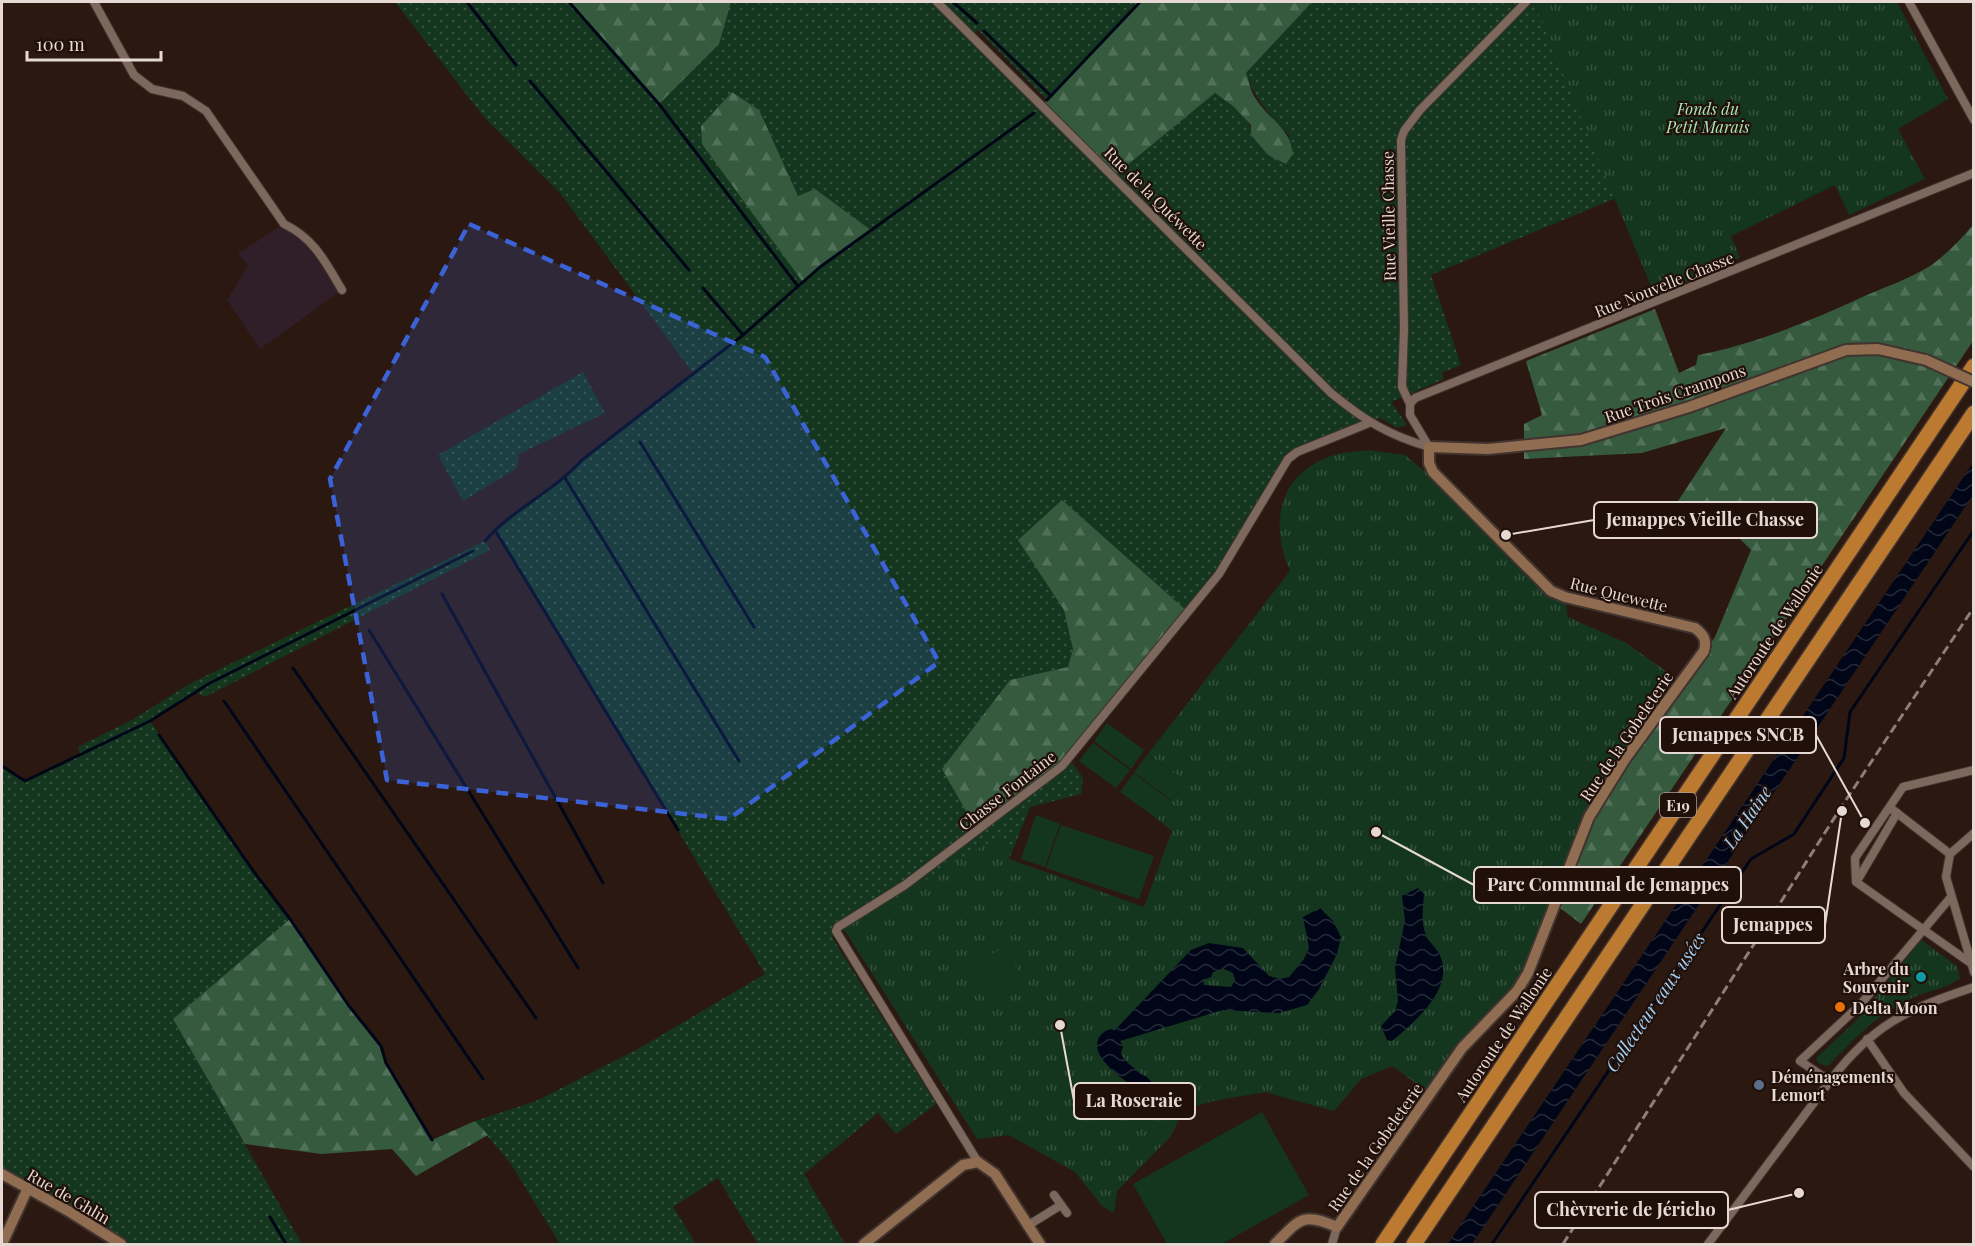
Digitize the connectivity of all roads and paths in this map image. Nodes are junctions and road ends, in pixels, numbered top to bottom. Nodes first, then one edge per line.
1 (94, 2) edge
2 (937, 2) edge
3 (1526, 2) edge
4 (1909, 2) edge
5 (1974, 120) edge
6 (1974, 173) edge
7 (342, 290) dead end
8 (1974, 366) edge
9 (1974, 382) edge
10 (1410, 404) junction
11 (1974, 413) edge
12 (1369, 423) junction
13 (1429, 447) junction
14 (1695, 628) joint
15 (1974, 770) edge
16 (1890, 807) junction
17 (1897, 813) junction
18 (1974, 833) edge
19 (1950, 854) junction
20 (1856, 882) junction
21 (1952, 897) junction
22 (1924, 929) junction
23 (1973, 968) edge
24 (1974, 987) edge
25 (1867, 1040) junction
26 (1830, 1081) junction
27 (978, 1162) junction
28 (1974, 1167) edge
29 (2, 1174) edge
30 (28, 1188) junction
31 (1054, 1195) dead end
32 (1061, 1204) junction
33 (1067, 1213) dead end
34 (1027, 1226) junction
35 (1337, 1227) junction
36 (2, 1244) edge
37 (121, 1245) edge
38 (864, 1245) edge
39 (1040, 1245) edge
40 (1275, 1245) edge
41 (1332, 1245) edge
42 (1383, 1245) edge
43 (1414, 1245) edge
44 (1708, 1245) edge

1 - 7 street
2 - 12 street, Rue de la Quéwette
3 - 10 street, Rue Vieille Chasse
4 - 5 street
6 - 10 street, Rue Nouvelle Chasse
8 - 42 highway, Autoroute de Wallonie / E19
9 - 13 street, Rue Trois Crampons, bridge
10 - 13 street
11 - 43 highway, E19
12 - 13 street, Rue de la Quéwette
12 - 27 street, Chasse Fontaine
13 - 14 street, Rue Quewette
14 - 35 street, Rue de la Gobeleterie
15 - 16 street
16 - 17 street
16 - 20 street
17 - 19 street
17 - 20 street
18 - 19 street
19 - 21 street
20 - 22 street
21 - 22 street
21 - 23 street
22 - 23 street
22 - 26 street
24 - 25 street
25 - 26 street
25 - 28 street
26 - 44 street
27 - 34 street
27 - 38 street
29 - 30 street, Rue de Ghlin
30 - 36 street
30 - 37 street, Rue de Ghlin
31 - 32 street
32 - 33 street
32 - 34 street
34 - 39 street
35 - 40 street
35 - 41 street

